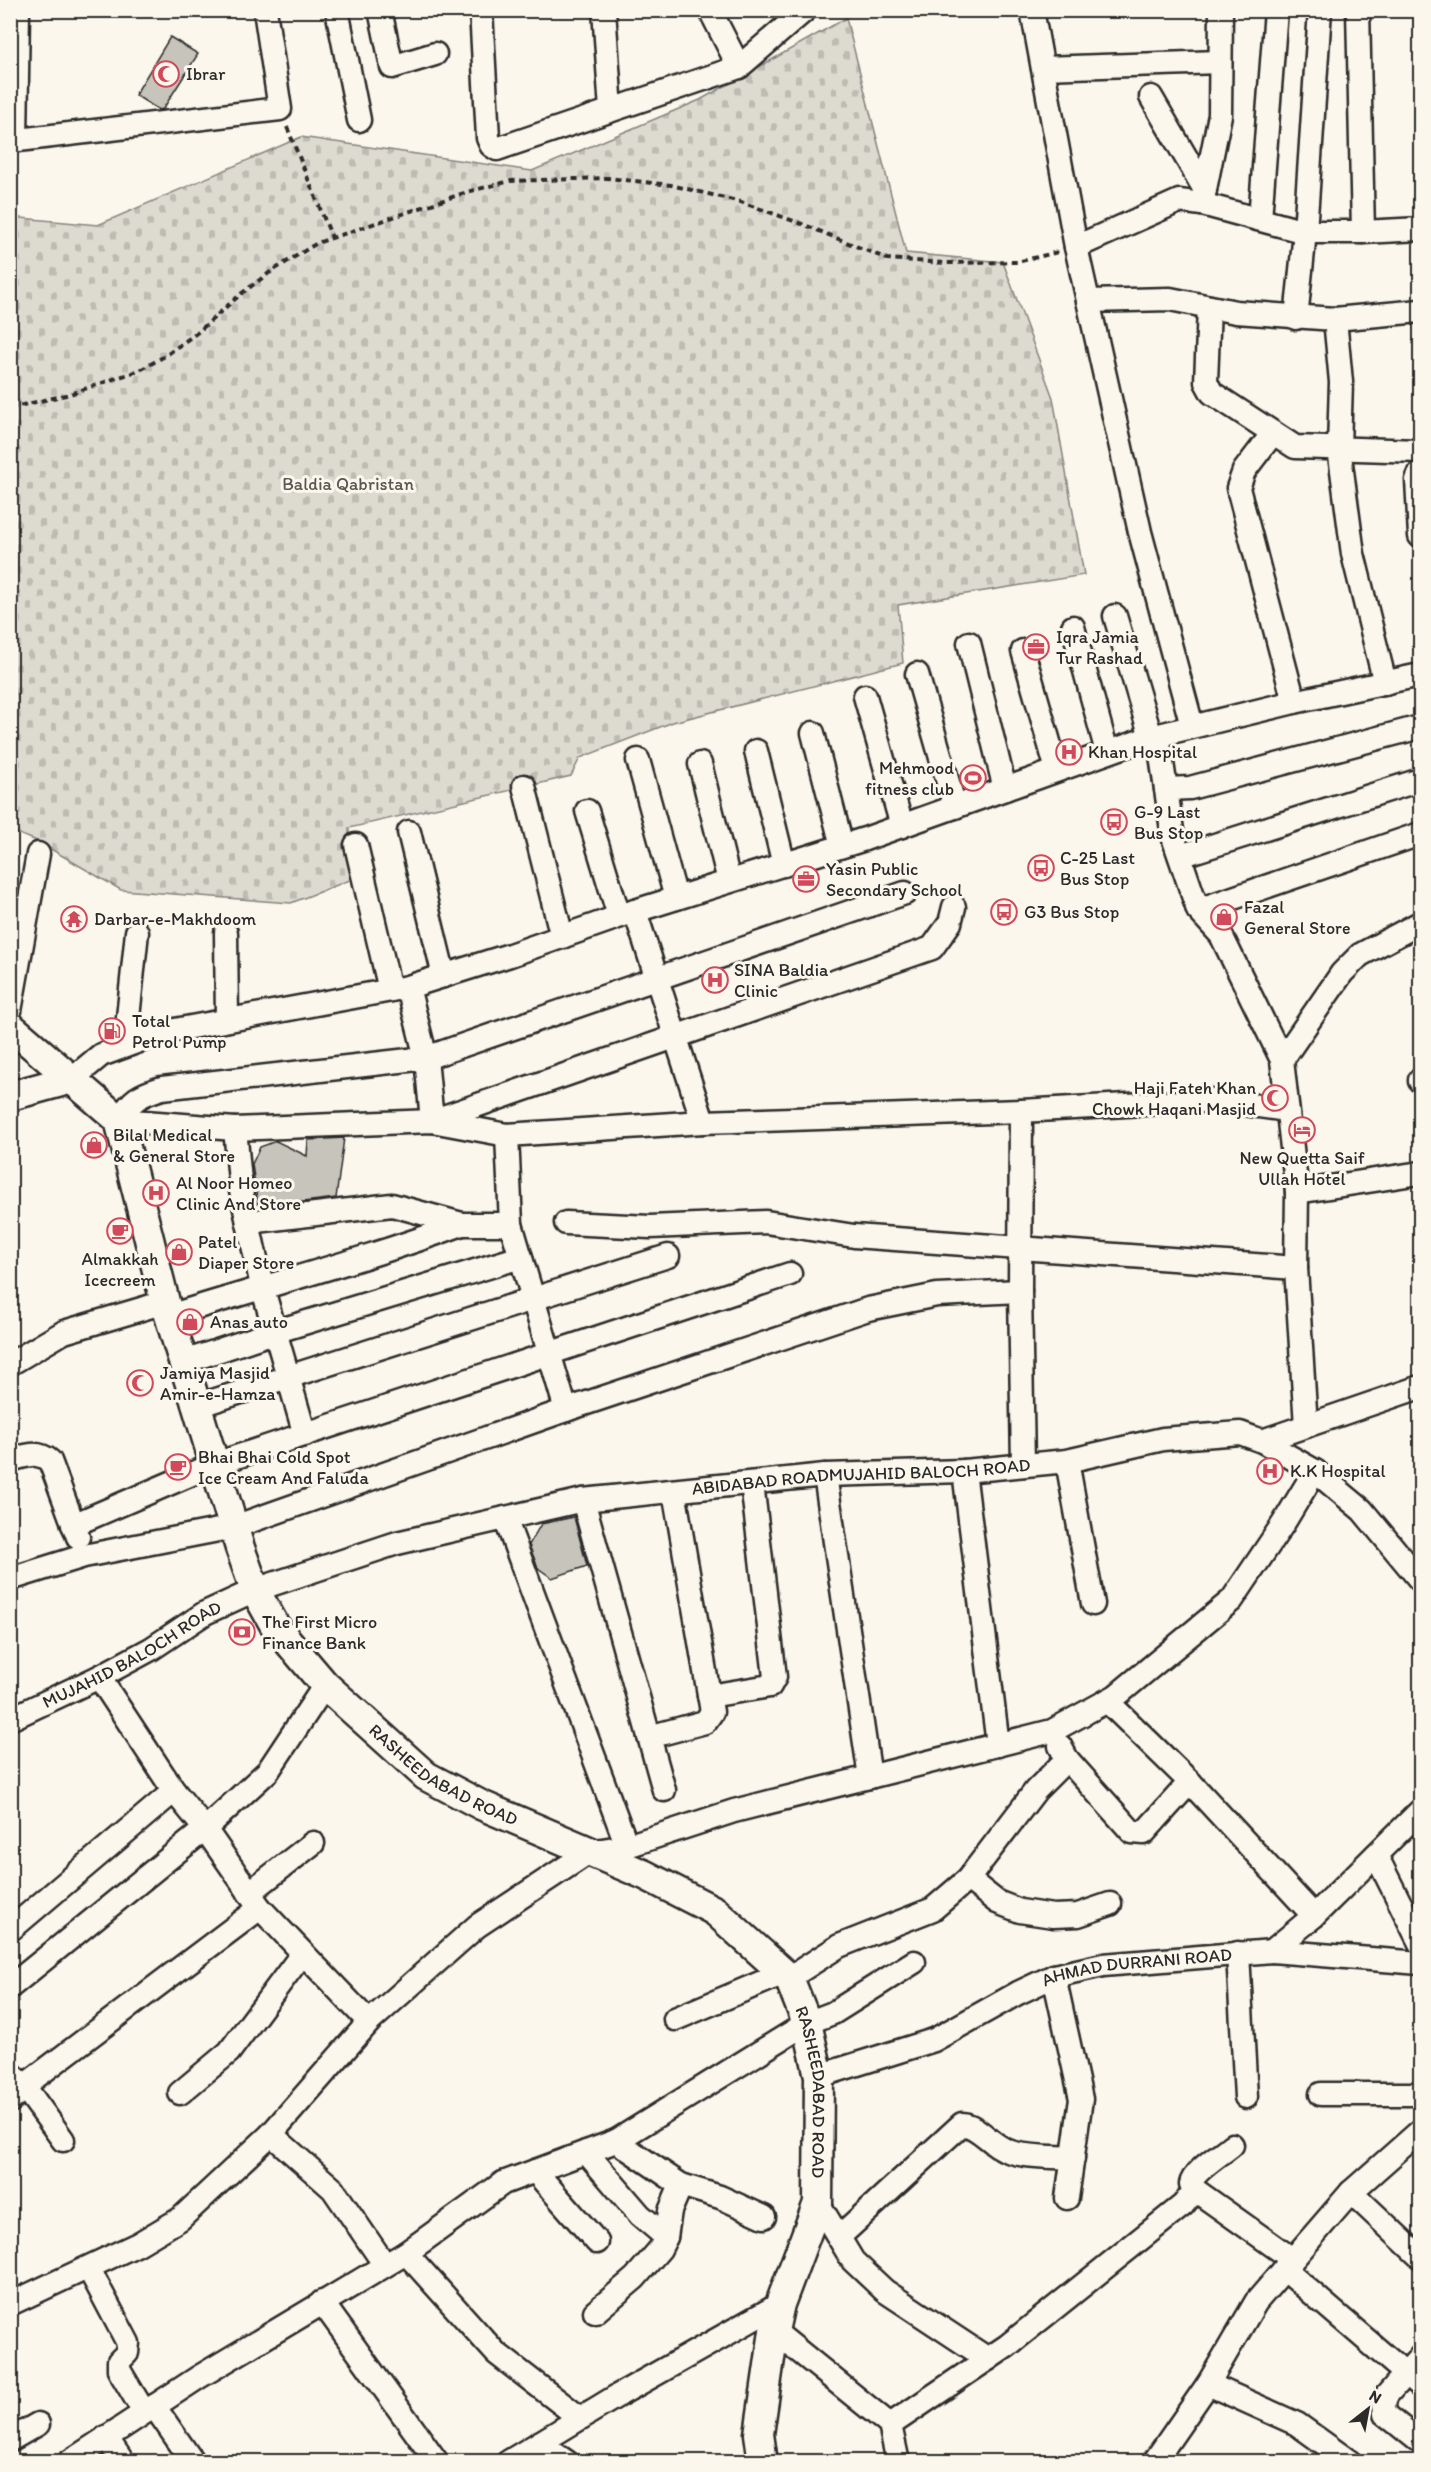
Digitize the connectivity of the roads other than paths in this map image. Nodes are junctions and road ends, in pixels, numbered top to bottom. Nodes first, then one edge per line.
1 (18, 10) edge
2 (265, 10) edge
3 (337, 10) edge
4 (380, 10) edge
5 (481, 10) edge
6 (604, 10) edge
7 (710, 10) edge
8 (805, 10) edge
9 (1032, 10) edge
10 (1221, 10) edge
11 (1276, 10) edge
12 (1320, 10) edge
13 (1358, 10) edge
14 (435, 54) dead end
15 (1220, 62) junction
16 (739, 67) junction
17 (1042, 69) junction
18 (1151, 97) dead end
19 (612, 110) junction
20 (359, 120) dead end
21 (13, 140) edge
22 (1203, 197) junction
23 (1260, 219) junction
24 (1420, 229) edge
25 (1305, 232) junction
26 (1363, 232) junction
27 (1076, 247) junction
28 (1088, 301) junction
29 (1209, 307) junction
30 (1420, 311) edge
31 (1296, 318) junction
32 (1335, 319) junction
33 (1273, 433) junction
34 (1339, 448) junction
35 (1420, 451) edge
36 (1419, 478) edge
37 (1420, 536) edge
38 (1115, 616) dead end
39 (1074, 627) dead end
40 (969, 643) dead end
41 (1023, 651) dead end
42 (917, 674) dead end
43 (1420, 675) edge
44 (1385, 683) junction
45 (865, 696) dead end
46 (1294, 702) junction
47 (1192, 726) junction
48 (1420, 727) edge
49 (813, 733) dead end
50 (1154, 736) junction
51 (756, 751) dead end
52 (1107, 752) junction
53 (638, 760) dead end
54 (700, 764) dead end
55 (1057, 770) junction
56 (1420, 780) edge
57 (524, 786) dead end
58 (1005, 789) junction
59 (1166, 789) junction
60 (955, 807) junction
61 (587, 811) dead end
62 (902, 826) junction
63 (409, 832) dead end
64 (1420, 834) edge
65 (357, 845) dead end
66 (842, 846) junction
67 (38, 854) dead end
68 (1180, 856) junction
69 (784, 865) junction
70 (729, 881) junction
71 (905, 893) dead end
72 (676, 898) junction
73 (954, 907) dead end
74 (1198, 910) junction
75 (627, 914) junction
76 (1420, 923) edge
77 (136, 932) dead end
78 (225, 933) dead end
79 (562, 937) junction
80 (444, 976) junction
81 (656, 979) junction
82 (399, 989) junction
83 (10, 1011) edge
84 (227, 1020) junction
85 (10, 1026) edge
86 (675, 1036) junction
87 (125, 1046) junction
88 (426, 1058) junction
89 (1282, 1060) junction
90 (72, 1079) junction
91 (10, 1095) edge
92 (1287, 1110) junction
93 (1021, 1111) junction
94 (119, 1120) junction
95 (432, 1121) junction
96 (703, 1122) junction
97 (236, 1129) junction
98 (507, 1135) junction
99 (1420, 1173) edge
100 (1297, 1192) junction
101 (248, 1222) junction
102 (566, 1223) dead end
103 (462, 1224) junction
104 (511, 1224) junction
105 (1020, 1248) junction
106 (668, 1256) dead end
107 (520, 1257) junction
108 (1296, 1268) junction
109 (790, 1274) dead end
110 (261, 1286) junction
111 (1020, 1291) junction
112 (534, 1300) junction
113 (167, 1309) junction
114 (274, 1332) junction
115 (550, 1355) junction
116 (184, 1362) junction
117 (10, 1364) edge
118 (287, 1376) junction
119 (1420, 1388) edge
120 (197, 1406) junction
121 (566, 1410) junction
122 (1306, 1426) junction
123 (305, 1435) junction
124 (1262, 1441) junction
125 (10, 1460) edge
126 (1067, 1461) junction
127 (215, 1464) junction
128 (1023, 1465) junction
129 (964, 1471) junction
130 (1315, 1471) junction
131 (825, 1475) junction
132 (752, 1483) junction
133 (674, 1491) junction
134 (583, 1500) junction
135 (505, 1518) junction
136 (73, 1525) junction
137 (234, 1527) junction
138 (84, 1556) junction
139 (10, 1579) edge
140 (1420, 1580) edge
141 (255, 1590) junction
142 (1093, 1604) dead end
143 (99, 1677) junction
144 (325, 1684) junction
145 (709, 1696) junction
146 (1107, 1701) junction
147 (10, 1719) edge
148 (1052, 1731) junction
149 (649, 1737) junction
150 (998, 1745) junction
151 (1067, 1759) junction
152 (870, 1777) junction
153 (1190, 1782) junction
154 (664, 1790) dead end
155 (174, 1791) junction
156 (1420, 1811) edge
157 (205, 1829) junction
158 (313, 1843) dead end
159 (627, 1846) junction
160 (589, 1852) junction
161 (1376, 1855) junction
162 (968, 1879) junction
163 (254, 1901) junction
164 (1110, 1904) dead end
165 (1314, 1916) junction
166 (10, 1930) edge
167 (1420, 1943) edge
168 (1272, 1951) junction
169 (1238, 1953) junction
170 (302, 1954) junction
171 (914, 1962) dead end
172 (1420, 1963) edge
173 (787, 1975) junction
174 (1054, 1976) junction
175 (10, 1987) edge
176 (675, 2019) dead end
177 (369, 2022) junction
178 (807, 2023) junction
179 (819, 2076) junction
180 (15, 2086) edge
181 (180, 2093) dead end
182 (1321, 2094) dead end
183 (1420, 2094) edge
184 (1246, 2097) dead end
185 (1420, 2131) edge
186 (271, 2134) junction
187 (63, 2140) dead end
188 (616, 2141) junction
189 (1233, 2145) dead end
190 (586, 2152) junction
191 (1073, 2158) junction
192 (536, 2170) junction
193 (681, 2186) junction
194 (1195, 2190) junction
195 (1351, 2192) junction
196 (1067, 2198) dead end
197 (818, 2203) junction
198 (764, 2217) dead end
199 (666, 2237) junction
200 (839, 2237) junction
201 (597, 2242) dead end
202 (406, 2253) junction
203 (1420, 2257) edge
204 (1288, 2264) junction
205 (385, 2265) junction
206 (89, 2269) junction
207 (322, 2302) junction
208 (10, 2304) edge
209 (595, 2312) dead end
210 (777, 2318) junction
211 (1420, 2357) edge
212 (988, 2359) junction
213 (1413, 2380) edge
214 (1208, 2384) junction
215 (149, 2409) junction
216 (580, 2418) junction
217 (38, 2424) dead end
218 (890, 2425) junction
219 (106, 2437) junction
220 (10, 2440) edge
221 (1420, 2442) edge
222 (539, 2443) junction
223 (1156, 2461) edge
224 (69, 2462) edge
225 (123, 2462) edge
226 (193, 2462) edge
227 (437, 2462) edge
228 (508, 2462) edge
229 (567, 2462) edge
230 (763, 2462) edge
231 (898, 2462) edge
232 (1350, 2462) edge

1 - 21 street
2 - 21 street
3 - 20 street
4 - 14 street
5 - 19 street
6 - 19 street
7 - 16 street
8 - 16 street
9 - 17 street
10 - 15 street
11 - 23 street
12 - 25 street
13 - 26 street
15 - 17 street
15 - 22 street
16 - 19 street
17 - 27 street
18 - 22 street
22 - 23 street
22 - 27 street
23 - 25 street
24 - 26 street
25 - 26 street
25 - 31 street
27 - 28 street
28 - 29 street
28 - 47 street
29 - 31 street
29 - 33 street
30 - 32 street
31 - 32 street
32 - 34 street
33 - 34 street
33 - 46 street
34 - 35 street
34 - 44 street
36 - 37 street
38 - 50 street
39 - 52 street
40 - 58 street
41 - 55 street
42 - 60 street
43 - 44 street
44 - 46 street
45 - 62 street
46 - 47 street
47 - 50 street
48 - 59 street
49 - 66 street
50 - 52 street
50 - 59 street
51 - 69 street
52 - 55 street
53 - 72 street
54 - 70 street
55 - 58 street
56 - 68 street
57 - 79 street
58 - 60 street
59 - 68 street
60 - 62 street
61 - 75 street
62 - 66 street
63 - 80 street
64 - 74 street
65 - 82 street
66 - 69 street
67 - 83 street
68 - 74 street
69 - 70 street
70 - 72 street
71 - 81 street
72 - 75 street
73 - 86 street
74 - 89 street
75 - 79 street
75 - 81 street
76 - 89 street
77 - 87 street
78 - 84 street
79 - 80 street
80 - 82 street
81 - 86 street
81 - 88 street
82 - 84 street
82 - 88 street
84 - 87 street
85 - 90 main road
86 - 95 street
86 - 96 street
87 - 90 street
88 - 94 street
88 - 95 street
89 - 92 street
90 - 91 main road
90 - 94 main road
92 - 93 street
92 - 100 street
93 - 96 street
93 - 105 street
94 - 97 street
94 - 113 main road, RASHEEDABAD ROAD
95 - 97 street
95 - 98 street
96 - 98 street
97 - 101 street
98 - 104 street
99 - 100 street
100 - 108 street
101 - 103 street
101 - 110 street
102 - 105 street
103 - 104 street
103 - 110 street
104 - 107 street
105 - 108 street
105 - 111 street
106 - 112 street
107 - 112 street
107 - 114 street
108 - 122 street
109 - 115 street
110 - 113 street
110 - 114 street
111 - 121 street
111 - 128 street
112 - 115 street
112 - 118 street
113 - 116 main road, RASHEEDABAD ROAD
113 - 117 street
114 - 116 street
114 - 118 street
115 - 121 street
115 - 123 street
116 - 120 main road, RASHEEDABAD ROAD
118 - 120 street
118 - 123 street
119 - 122 street
120 - 127 main road, RASHEEDABAD ROAD
121 - 137 street
122 - 124 street
123 - 127 street
124 - 126 street, ABIDABAD ROADMUJAHID BALOCH ROAD
124 - 130 street, ABIDABAD ROADMUJAHID BALOCH ROAD
125 - 136 street
126 - 128 street, ABIDABAD ROADMUJAHID BALOCH ROAD
126 - 142 street
127 - 136 street
127 - 137 main road, RASHEEDABAD ROAD
128 - 129 street, ABIDABAD ROADMUJAHID BALOCH ROAD
129 - 131 street, ABIDABAD ROADMUJAHID BALOCH ROAD
129 - 150 street
130 - 140 street, ABIDABAD ROADMUJAHID BALOCH ROAD
130 - 146 street
131 - 132 street, ABIDABAD ROADMUJAHID BALOCH ROAD
131 - 152 street
132 - 133 street, ABIDABAD ROADMUJAHID BALOCH ROAD
132 - 145 street
133 - 134 street, ABIDABAD ROADMUJAHID BALOCH ROAD
133 - 145 street
134 - 135 street, ABIDABAD ROADMUJAHID BALOCH ROAD
134 - 149 street
135 - 141 street, ABIDABAD ROADMUJAHID BALOCH ROAD
135 - 159 street
136 - 138 street
137 - 138 street
137 - 141 main road, RASHEEDABAD ROAD
138 - 139 street
141 - 143 street, MUJAHID BALOCH ROAD
141 - 144 main road, RASHEEDABAD ROAD
143 - 147 street, MUJAHID BALOCH ROAD
143 - 155 street
144 - 157 street
144 - 160 main road, RASHEEDABAD ROAD
145 - 149 street
146 - 148 street
146 - 153 street
148 - 150 street
148 - 151 street
149 - 154 street
150 - 152 street
151 - 153 street
151 - 162 street
152 - 159 street
153 - 165 street
155 - 157 street
155 - 166 street
156 - 161 street
157 - 163 street
157 - 175 street
158 - 163 street
159 - 160 street
160 - 173 main road, RASHEEDABAD ROAD
160 - 177 street
161 - 165 street
161 - 167 street
162 - 164 street
162 - 173 street
163 - 170 street
163 - 180 street
165 - 168 street
168 - 169 street, AHMAD DURRANI ROAD
168 - 172 street, AHMAD DURRANI ROAD
169 - 174 street, AHMAD DURRANI ROAD
169 - 184 street
170 - 177 street
170 - 181 street
171 - 178 street
173 - 176 street
173 - 178 main road, RASHEEDABAD ROAD
174 - 179 street, AHMAD DURRANI ROAD
174 - 191 street
177 - 186 street
178 - 179 main road, RASHEEDABAD ROAD
178 - 188 street
179 - 197 main road, RASHEEDABAD ROAD
180 - 187 street
182 - 183 street
185 - 195 street
186 - 205 street
186 - 206 street
188 - 190 street
188 - 193 street
189 - 194 street
190 - 192 street
190 - 199 street
191 - 196 street
191 - 200 street
192 - 201 street
192 - 202 street
193 - 198 street
193 - 199 street
194 - 204 street
194 - 212 street
195 - 203 street
195 - 204 street
197 - 200 street
197 - 210 main road, RASHEEDABAD ROAD
199 - 209 street
200 - 212 street
202 - 205 street
202 - 216 street
204 - 213 street
204 - 214 street
205 - 207 street
206 - 208 street
206 - 215 street
207 - 215 street
207 - 227 street
210 - 216 street
210 - 218 street
210 - 230 main road, RASHEEDABAD ROAD
211 - 213 street
212 - 218 street
213 - 221 street
214 - 223 street
214 - 232 street
215 - 219 street
215 - 226 street
216 - 222 street
217 - 220 street
218 - 231 street
219 - 224 street
219 - 225 street
222 - 228 street
222 - 229 street

